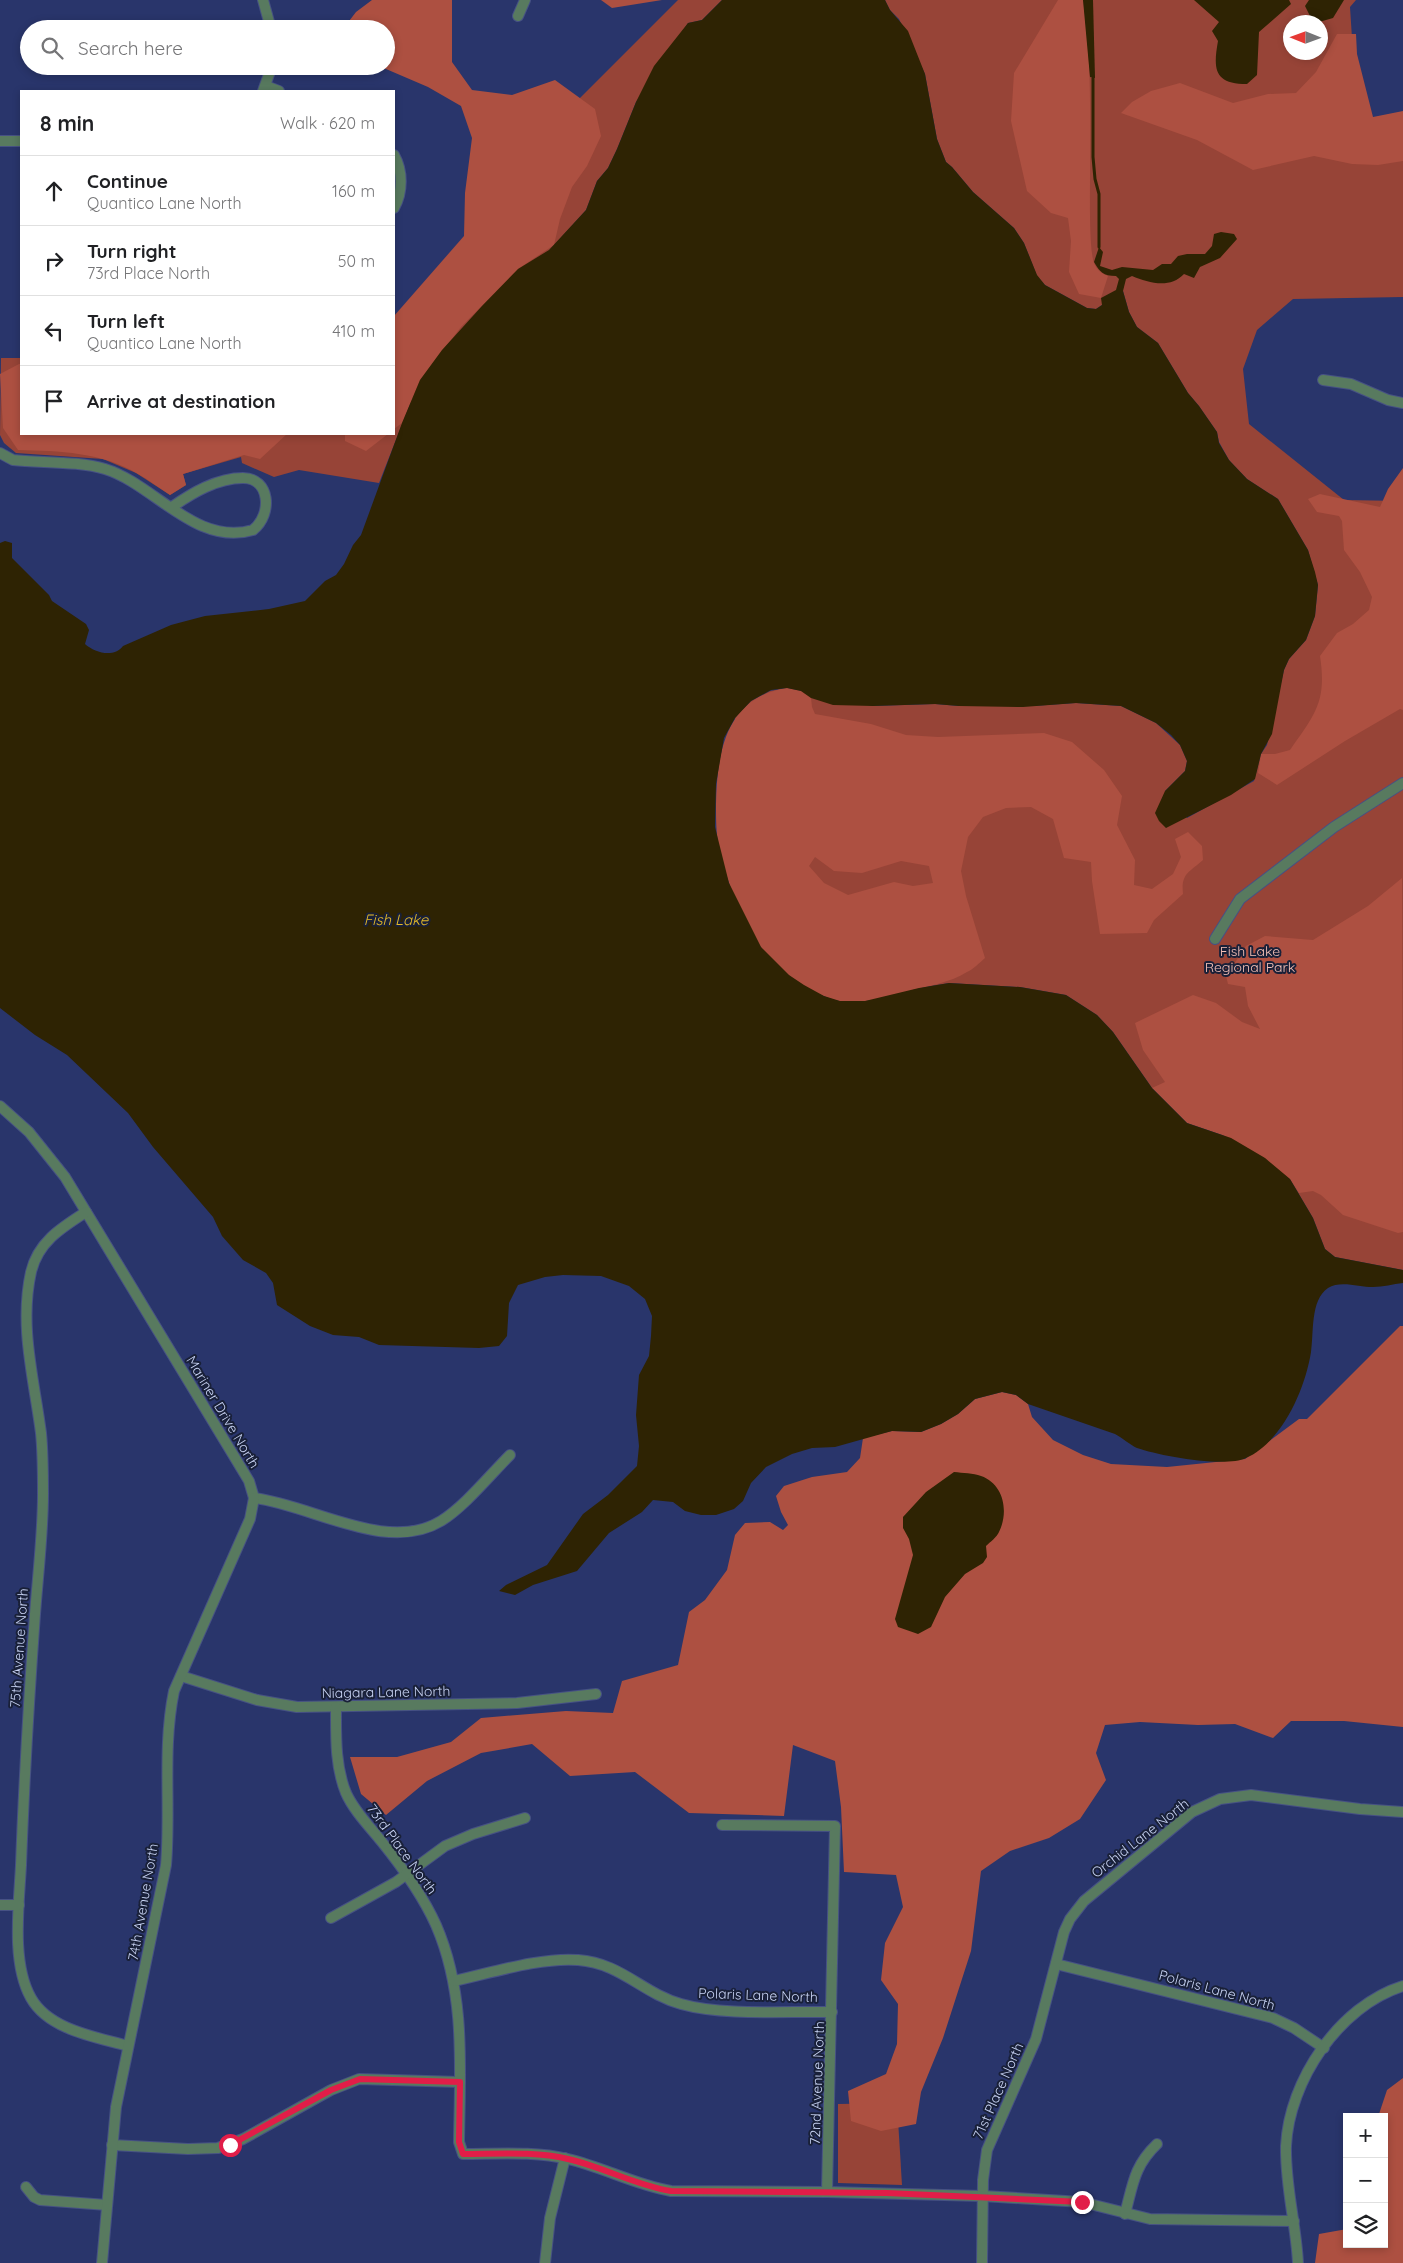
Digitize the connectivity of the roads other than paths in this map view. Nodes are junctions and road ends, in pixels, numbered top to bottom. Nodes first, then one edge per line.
1 (263, 0) edge
2 (525, 0) edge
3 (518, 16) dead end
4 (269, 20) edge
5 (269, 75) edge
6 (265, 88) edge
7 (0, 141) edge
8 (20, 142) edge
9 (395, 158) edge
10 (395, 206) edge
11 (1323, 380) dead end
12 (1403, 403) edge
13 (0, 453) edge
14 (172, 507) junction
15 (1403, 783) edge
16 (1215, 939) dead end
17 (0, 1106) edge
18 (86, 1212) junction
19 (510, 1455) dead end
20 (254, 1498) junction
21 (181, 1676) junction
22 (596, 1694) dead end
23 (336, 1707) junction
24 (1403, 1812) edge
25 (525, 1818) dead end
26 (722, 1825) dead end
27 (407, 1874) junction
28 (0, 1905) edge
29 (19, 1905) junction
30 (331, 1918) dead end
31 (1056, 1964) junction
32 (454, 1981) junction
33 (1403, 1986) edge
34 (832, 2012) junction
35 (128, 2046) junction
36 (1324, 2048) junction
37 (460, 2082) junction
38 (112, 2144) junction
39 (1157, 2144) dead end
40 (565, 2158) junction
41 (26, 2187) dead end
42 (827, 2192) junction
43 (983, 2196) junction
44 (108, 2205) junction
45 (1125, 2214) junction
46 (1294, 2221) junction
47 (102, 2263) edge
48 (545, 2263) edge
49 (982, 2263) edge
50 (1298, 2263) edge

1 - 4 street
2 - 3 street
5 - 6 street
7 - 8 street
9 - 10 street
11 - 12 street
13 - 14 street
14 - 14 street
15 - 16 street
17 - 18 street, Mariner Drive North
18 - 20 street, Mariner Drive North
18 - 29 street, 75th Avenue North
19 - 20 street
20 - 21 street, 74th Avenue North
21 - 23 street, Niagara Lane North
21 - 35 street, 74th Avenue North
22 - 23 street, Niagara Lane North
23 - 27 street, 73rd Place North
24 - 31 street, Orchid Lane North
25 - 27 street
26 - 34 street, 72nd Avenue North
27 - 30 street
27 - 32 street, 73rd Place North
28 - 29 street
29 - 35 street, 75th Avenue North
31 - 36 street, Polaris Lane North
31 - 43 street, 71st Place North
32 - 34 street, Polaris Lane North
32 - 37 street, 73rd Place North
33 - 36 street
34 - 42 street, 72nd Avenue North
35 - 38 street, 74th Avenue North
36 - 46 street
37 - 38 street
37 - 40 street, 73rd Place North
38 - 44 street, 74th Avenue North
39 - 45 street
40 - 42 street
40 - 48 street
41 - 44 street
42 - 43 street
43 - 45 street
43 - 49 street, 71st Place North
44 - 47 street, 74th Avenue North
45 - 46 street
46 - 50 street

